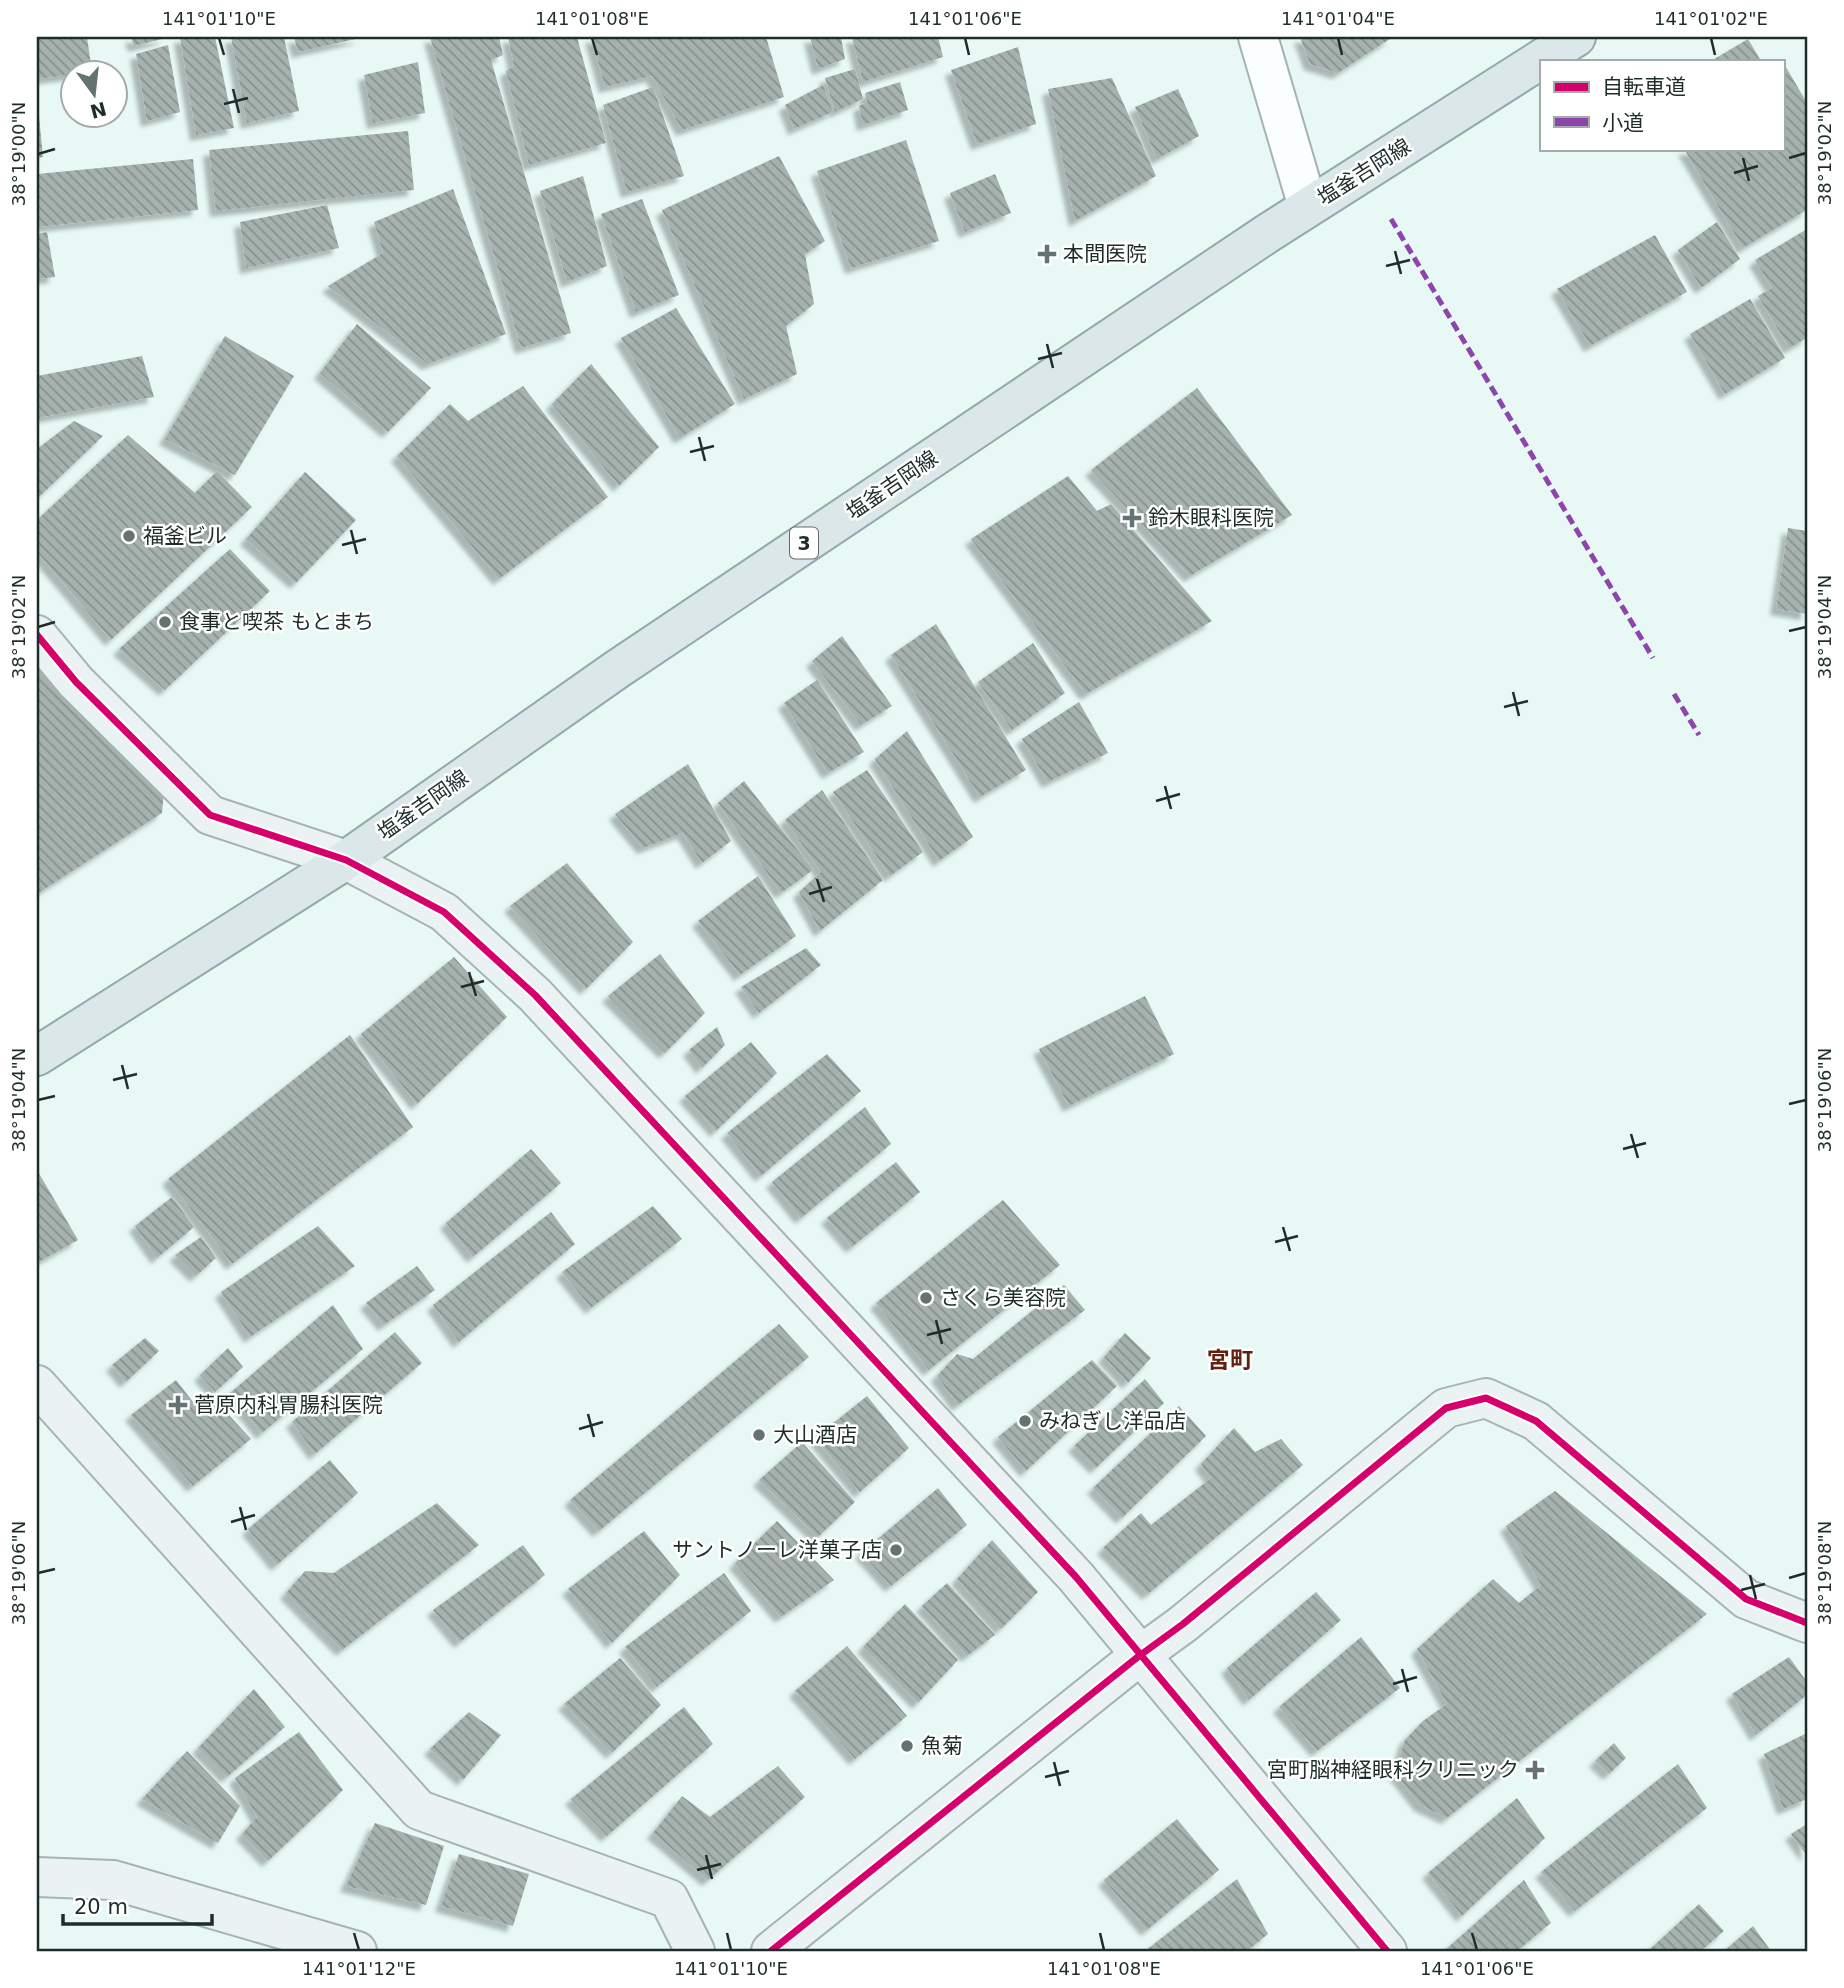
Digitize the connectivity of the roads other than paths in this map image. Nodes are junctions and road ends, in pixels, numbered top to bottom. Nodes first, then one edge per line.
1 (1258, 37) edge
2 (1576, 37) edge
3 (1308, 207) junction
4 (37, 635) edge
5 (346, 860) junction
6 (37, 1056) edge
7 (37, 1385) edge
8 (1807, 1623) edge
9 (1139, 1656) junction
10 (37, 1877) edge
11 (358, 1951) edge
12 (695, 1951) edge
13 (771, 1951) edge
14 (1387, 1951) edge

1 - 3 street
2 - 3 main road, 塩釜吉岡線 / 3
3 - 5 main road, 塩釜吉岡線 / 3
4 - 5 street
5 - 6 main road, 塩釜吉岡線 / 3
5 - 9 street
7 - 12 street
8 - 9 street
9 - 13 street
9 - 14 street
10 - 11 street

